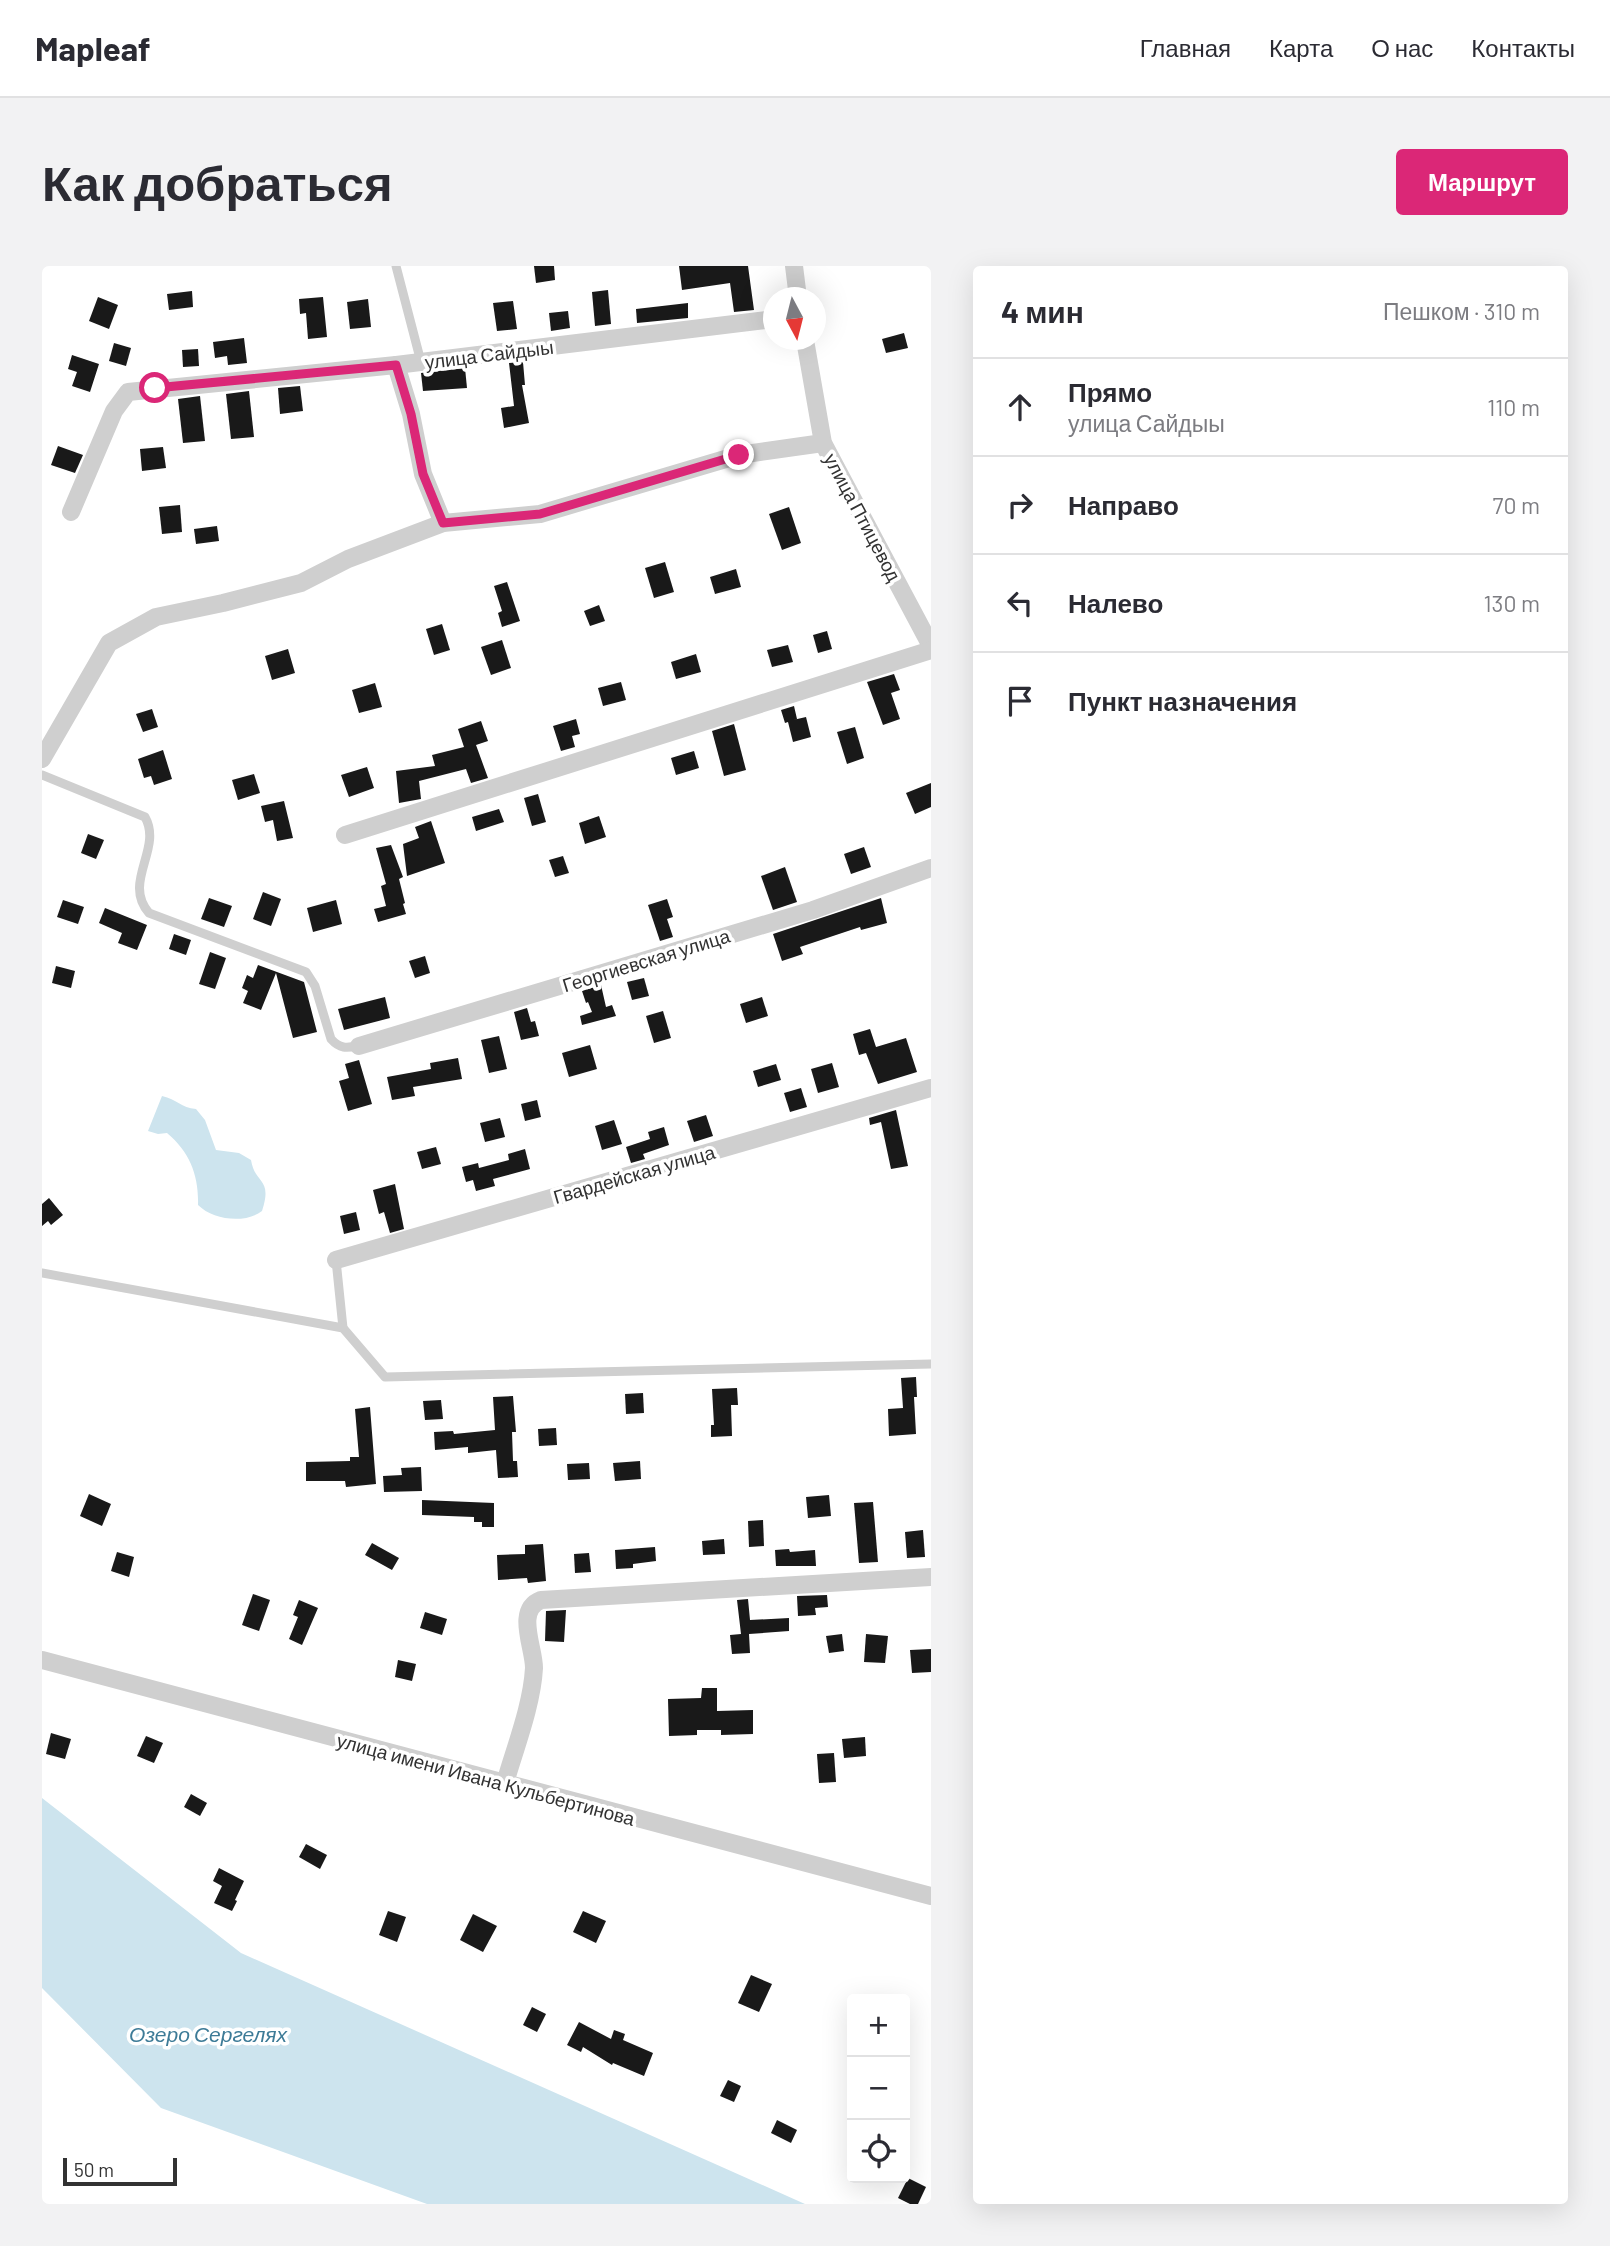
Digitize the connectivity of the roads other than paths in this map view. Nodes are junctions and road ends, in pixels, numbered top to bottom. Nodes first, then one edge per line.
1 (396, 266) edge
2 (794, 266) edge
3 (797, 287) edge
4 (763, 320) edge
5 (807, 350) edge
6 (421, 362) junction
7 (396, 365) junction
8 (823, 443) junction
9 (71, 512) dead end
10 (443, 523) junction
11 (931, 648) edge
12 (42, 759) edge
13 (42, 775) edge
14 (345, 835) dead end
15 (931, 868) edge
16 (359, 1046) joint
17 (931, 1088) edge
18 (337, 1260) joint
19 (42, 1273) edge
20 (342, 1328) junction
21 (931, 1364) edge
22 (931, 1577) edge
23 (42, 1660) edge
24 (505, 1783) junction
25 (931, 1896) edge

1 - 6 lane
2 - 3 street
4 - 6 street, улица Сайдыы
5 - 8 street, улица Птицевод
6 - 7 street, улица Сайдыы
7 - 9 street, улица Сайдыы
7 - 10 street
8 - 10 street
8 - 11 street, улица Птицевод
10 - 12 street
11 - 14 street
13 - 16 lane
15 - 16 street, Георгиевская улица
17 - 18 street, Гвардейская улица
18 - 20 lane
19 - 20 lane
20 - 21 lane
22 - 24 street
23 - 24 street, улица имени Ивана Кульбертинова
24 - 25 street, улица имени Ивана Кульбертинова

